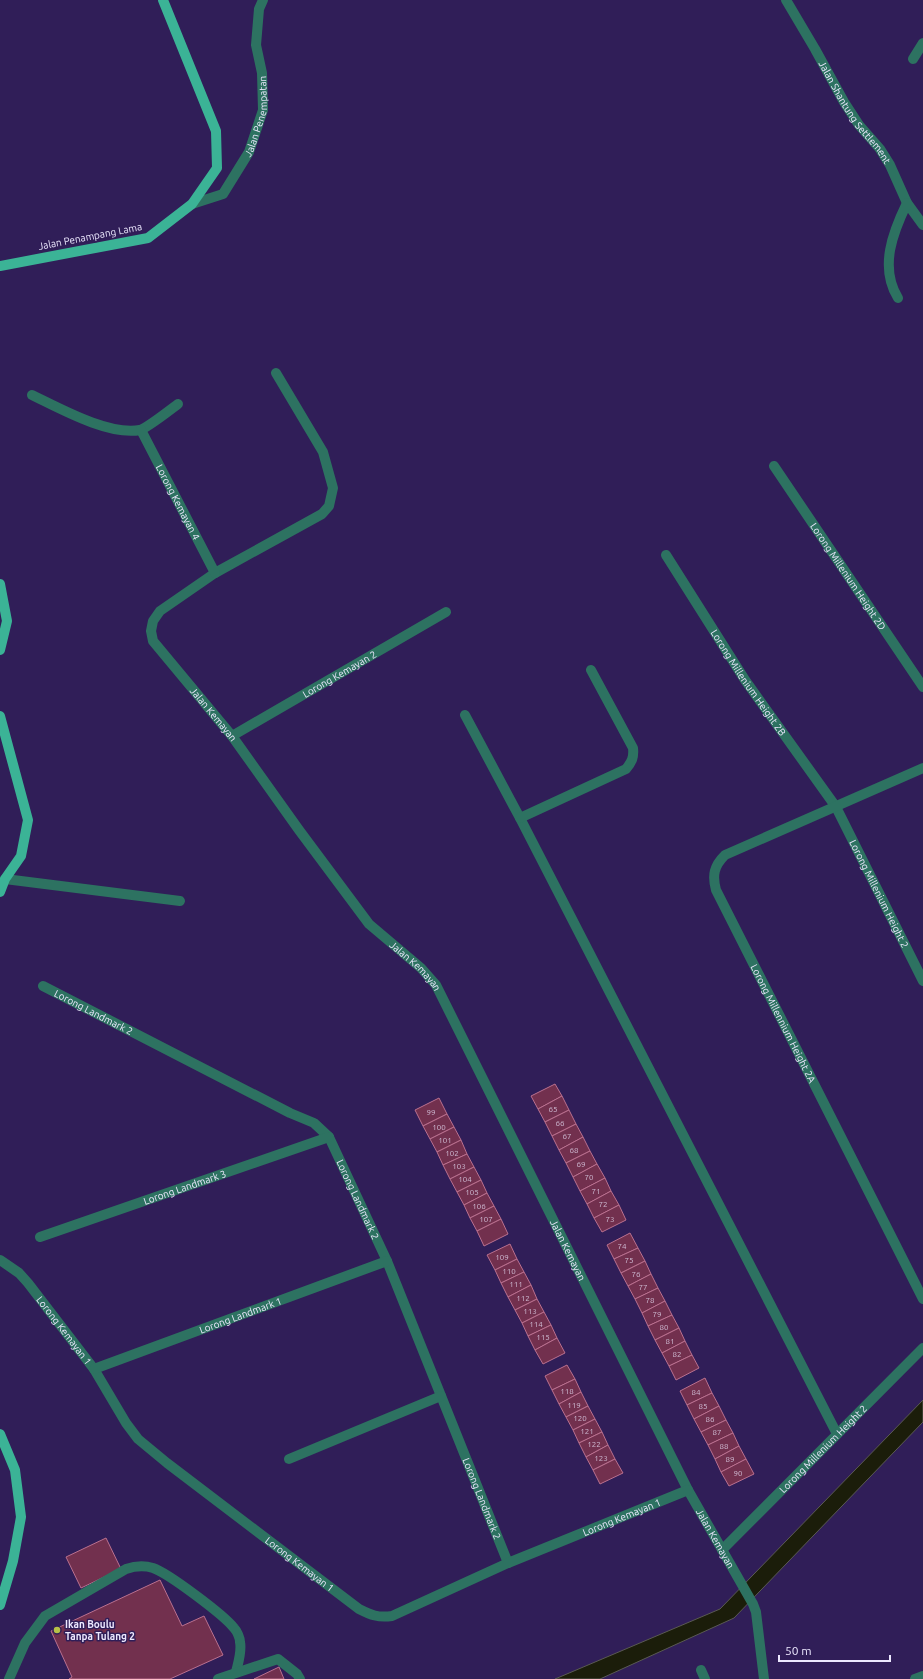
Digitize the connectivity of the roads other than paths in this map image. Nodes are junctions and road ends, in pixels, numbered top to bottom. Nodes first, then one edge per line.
1 (163, 0) edge
2 (263, 0) edge
3 (786, 0) edge
4 (923, 43) edge
5 (913, 59) dead end
6 (907, 203) junction
7 (192, 204) junction
8 (923, 225) edge
9 (0, 266) edge
10 (898, 298) dead end
11 (276, 374) dead end
12 (32, 395) dead end
13 (178, 404) dead end
14 (141, 430) junction
15 (774, 466) dead end
16 (666, 556) dead end
17 (215, 574) junction
18 (0, 584) edge
19 (446, 612) dead end
20 (0, 650) edge
21 (591, 670) dead end
22 (923, 687) edge
23 (0, 716) edge
24 (465, 716) dead end
25 (232, 736) junction
26 (923, 768) edge
27 (836, 807) junction
28 (520, 818) junction
29 (5, 879) junction
30 (0, 892) edge
31 (180, 901) dead end
32 (923, 981) edge
33 (42, 986) dead end
34 (329, 1137) junction
35 (40, 1237) dead end
36 (0, 1260) edge
37 (387, 1262) junction
38 (923, 1299) edge
39 (923, 1348) edge
40 (94, 1369) junction
41 (441, 1396) junction
42 (0, 1434) edge
43 (837, 1434) junction
44 (289, 1458) dead end
45 (688, 1490) junction
46 (722, 1550) junction
47 (508, 1563) junction
48 (0, 1605) edge
49 (236, 1672) junction
50 (923, 1676) edge
51 (9, 1679) edge
52 (218, 1679) edge
53 (300, 1679) edge
54 (764, 1679) edge
55 (915, 1679) edge

1 - 7 main road, Jalan Penampang Lama
2 - 7 street, Jalan Penempatan
3 - 6 street, Jalan Shantung Settlement
4 - 5 street
6 - 8 street, Jalan Shantung Settlement
6 - 10 street
7 - 9 main road, Jalan Penampang Lama
11 - 17 street, Jalan Kemayan
12 - 14 street
13 - 14 street
14 - 17 street, Lorong Kemayan 4
15 - 22 street, Lorong Millenium Height 2D
16 - 27 street, Lorong Millenium Height 2B
17 - 25 street, Jalan Kemayan
18 - 20 main road
19 - 25 street, Lorong Kemayan 2
21 - 28 street
23 - 29 main road
24 - 28 street
25 - 45 street, Jalan Kemayan
26 - 27 street, Lorong Millennium Height 2A
27 - 32 street, Lorong Millenium Height 2
27 - 38 street, Lorong Millennium Height 2A
28 - 43 street
29 - 30 main road
29 - 31 street
33 - 34 street, Lorong Landmark 2
34 - 35 street, Lorong Landmark 3
34 - 37 street, Lorong Landmark 2
36 - 40 street, Lorong Kemayan 1
37 - 40 street, Lorong Landmark 1
37 - 41 street, Lorong Landmark 2
39 - 43 street, Lorong Millenium Height 2
40 - 47 street, Lorong Kemayan 1
41 - 44 street
41 - 47 street, Lorong Landmark 2
42 - 48 main road
43 - 46 street, Lorong Millenium Height 2
45 - 46 street, Jalan Kemayan
45 - 47 street, Lorong Kemayan 1
46 - 54 street, Jalan Kemayan
49 - 51 street
49 - 52 street
49 - 53 street
50 - 55 street

